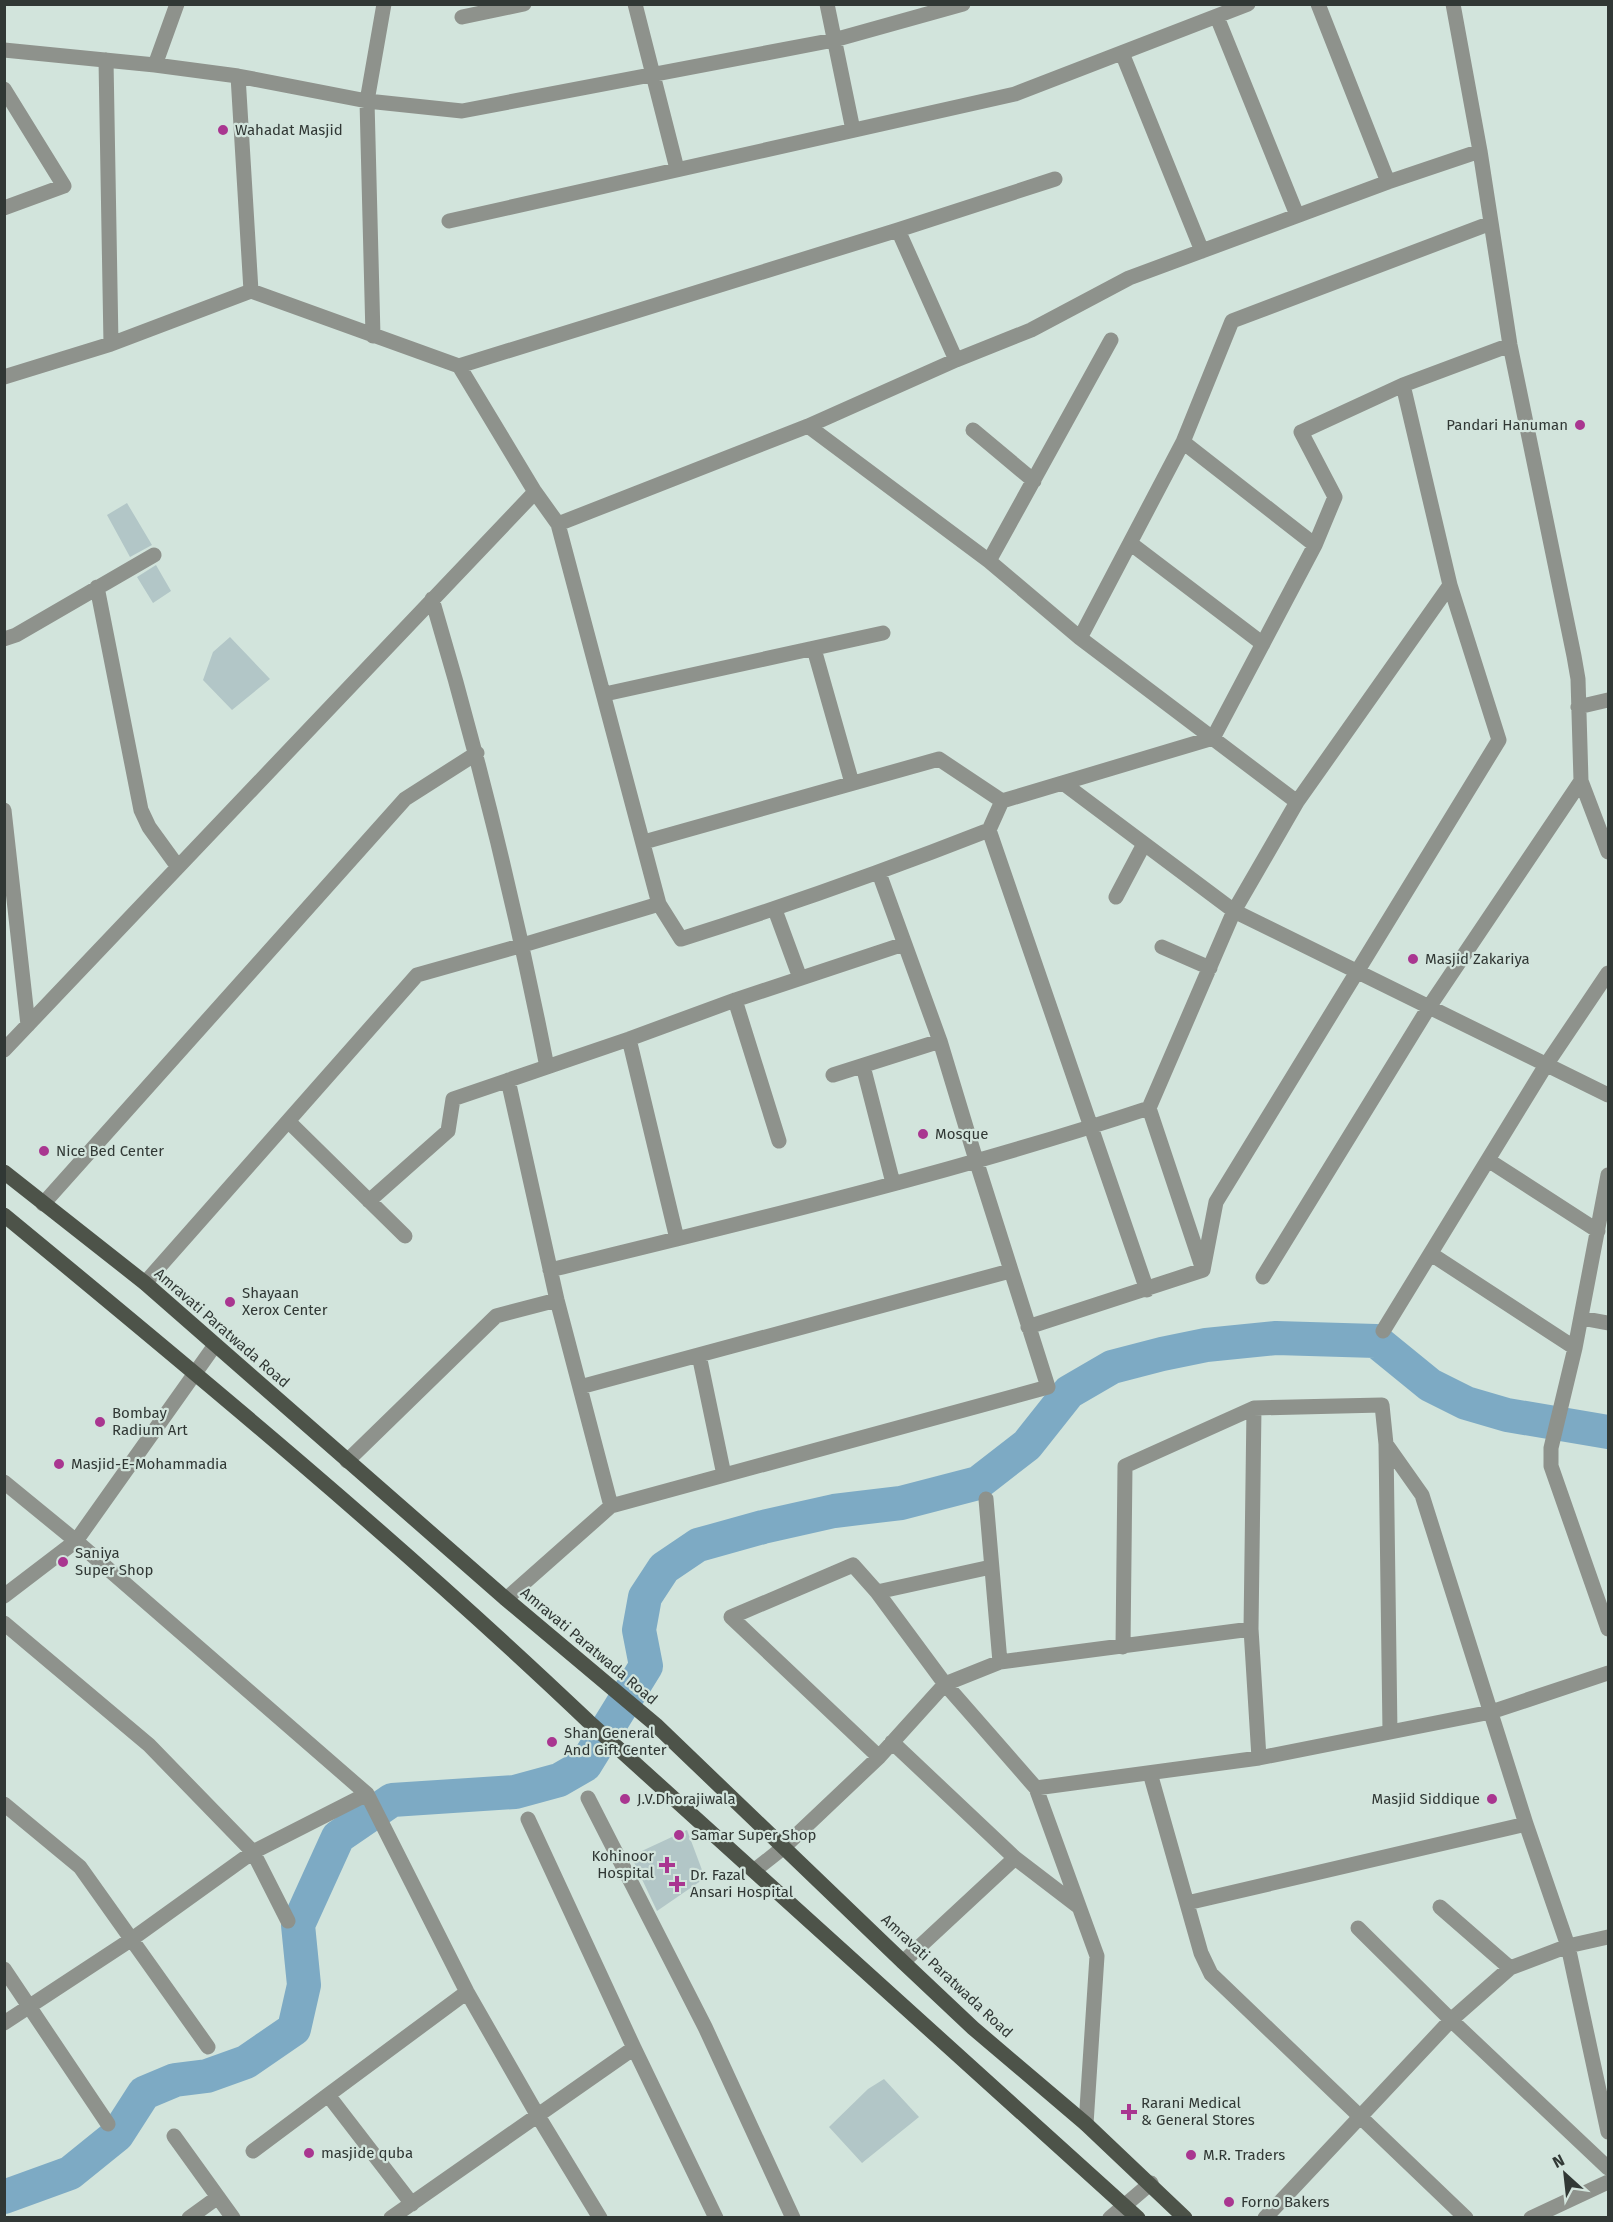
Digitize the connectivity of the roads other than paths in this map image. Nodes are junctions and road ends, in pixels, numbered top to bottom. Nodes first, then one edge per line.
1 (177, 4) edge
2 (384, 4) edge
3 (524, 4) edge
4 (635, 4) edge
5 (827, 4) edge
6 (963, 4) edge
7 (1248, 4) edge
8 (1318, 4) edge
9 (1454, 4) edge
10 (462, 17) dead end
11 (1217, 17) junction
12 (834, 40) junction
13 (4, 50) edge
14 (1122, 53) junction
15 (106, 60) junction
16 (155, 65) junction
17 (653, 75) junction
18 (238, 76) junction
19 (4, 88) edge
20 (367, 101) junction
21 (853, 130) junction
22 (1480, 151) junction
23 (677, 170) junction
24 (1055, 179) dead end
25 (1388, 182) junction
26 (4, 208) edge
27 (1297, 215) junction
28 (449, 221) dead end
29 (1491, 223) junction
30 (898, 230) junction
31 (1202, 251) junction
32 (251, 291) junction
33 (373, 336) junction
34 (1111, 340) dead end
35 (111, 344) junction
36 (1510, 345) junction
37 (956, 360) junction
38 (459, 366) junction
39 (4, 377) edge
40 (1404, 385) junction
41 (808, 426) junction
42 (973, 430) dead end
43 (1183, 442) junction
44 (1034, 481) junction
45 (535, 492) junction
46 (558, 524) junction
47 (1130, 543) junction
48 (1315, 545) junction
49 (154, 555) dead end
50 (989, 561) junction
51 (1450, 585) junction
52 (98, 587) junction
53 (432, 599) junction
54 (883, 633) dead end
55 (1080, 638) junction
56 (4, 639) edge
57 (1263, 644) junction
58 (814, 649) junction
59 (604, 694) junction
60 (1608, 700) edge
61 (1578, 707) junction
62 (1213, 738) junction
63 (477, 753) junction
64 (1581, 781) junction
65 (852, 783) junction
66 (1063, 783) junction
67 (1002, 801) junction
68 (1297, 802) junction
69 (4, 810) edge
70 (1603, 822) edge
71 (989, 830) junction
72 (644, 842) junction
73 (1144, 844) junction
74 (1608, 852) edge
75 (178, 867) junction
76 (879, 873) junction
77 (1116, 897) dead end
78 (659, 904) junction
79 (775, 910) junction
80 (1234, 911) junction
81 (904, 944) junction
82 (523, 945) junction
83 (1162, 947) dead end
84 (1210, 968) junction
85 (1356, 972) junction
86 (1608, 973) edge
87 (800, 978) junction
88 (735, 1000) junction
89 (1429, 1007) junction
90 (28, 1025) junction
91 (630, 1040) junction
92 (940, 1041) junction
93 (4, 1050) edge
94 (1546, 1065) junction
95 (863, 1066) junction
96 (547, 1067) junction
97 (833, 1075) dead end
98 (508, 1080) junction
99 (1608, 1095) edge
100 (1149, 1108) junction
101 (288, 1121) junction
102 (1092, 1127) junction
103 (778, 1141) dead end
104 (976, 1160) junction
105 (1488, 1160) junction
106 (4, 1172) edge
107 (1608, 1176) edge
108 (893, 1183) junction
109 (369, 1201) junction
110 (43, 1204) junction
111 (1605, 1208) edge
112 (4, 1215) edge
113 (1598, 1231) junction
114 (405, 1236) dead end
115 (677, 1239) junction
116 (1431, 1254) junction
117 (550, 1270) junction
118 (1203, 1270) junction
119 (1010, 1271) junction
120 (1263, 1277) dead end
121 (145, 1283) junction
122 (1147, 1290) junction
123 (557, 1300) junction
124 (1581, 1318) junction
125 (1608, 1323) edge
126 (1028, 1327) junction
127 (1383, 1331) dead end
128 (215, 1345) junction
129 (1575, 1348) junction
130 (699, 1355) junction
131 (195, 1372) junction
132 (580, 1387) junction
133 (1254, 1408) junction
134 (1386, 1444) junction
135 (347, 1461) junction
136 (724, 1475) junction
137 (4, 1482) edge
138 (986, 1499) dead end
139 (611, 1506) junction
140 (76, 1541) junction
141 (991, 1567) junction
142 (877, 1592) junction
143 (4, 1596) edge
144 (506, 1599) junction
145 (4, 1623) edge
146 (1251, 1629) junction
147 (1608, 1629) edge
148 (1122, 1647) junction
149 (1000, 1662) junction
150 (1608, 1673) edge
151 (945, 1684) junction
152 (1491, 1712) junction
153 (1390, 1732) junction
154 (892, 1742) junction
155 (879, 1757) junction
156 (1259, 1758) junction
157 (1150, 1773) junction
158 (1036, 1788) junction
159 (588, 1798) dead end
160 (370, 1800) junction
161 (4, 1804) edge
162 (528, 1819) dead end
163 (1526, 1824) junction
164 (784, 1847) junction
165 (253, 1852) junction
166 (1015, 1858) junction
167 (755, 1870) junction
168 (1187, 1903) junction
169 (1079, 1907) junction
170 (1440, 1907) dead end
171 (288, 1921) dead end
172 (1358, 1928) dead end
173 (1608, 1937) edge
174 (132, 1939) junction
175 (1568, 1946) junction
176 (903, 1962) junction
177 (1510, 1968) junction
178 (4, 1969) edge
179 (467, 1992) junction
180 (30, 2005) junction
181 (1451, 2020) junction
182 (4, 2023) edge
183 (208, 2048) dead end
184 (634, 2048) junction
185 (328, 2095) junction
186 (538, 2116) junction
187 (1360, 2116) junction
188 (108, 2124) dead end
189 (1086, 2124) junction
190 (1608, 2132) edge
191 (174, 2136) dead end
192 (253, 2151) dead end
193 (1608, 2168) edge
194 (1608, 2182) edge
195 (1151, 2184) junction
196 (218, 2197) junction
197 (412, 2204) junction
198 (1125, 2205) junction
199 (189, 2217) edge
200 (233, 2217) edge
201 (390, 2217) edge
202 (600, 2217) edge
203 (716, 2217) edge
204 (793, 2217) edge
205 (1110, 2217) edge
206 (1138, 2217) edge
207 (1185, 2217) edge
208 (1265, 2217) edge
209 (1466, 2217) edge
210 (1531, 2217) edge

1 - 16 street
2 - 20 street
3 - 10 street
4 - 17 street
5 - 12 street
6 - 12 street
7 - 11 street
8 - 25 street
9 - 22 street
11 - 14 street
11 - 27 street
12 - 17 street
12 - 21 street
13 - 15 street
14 - 21 street
14 - 31 street
15 - 16 street
15 - 35 street
16 - 18 street
17 - 20 street
17 - 23 street
18 - 20 street
18 - 32 street
19 - 26 street
20 - 33 street
21 - 23 street
22 - 25 street
22 - 29 street
23 - 28 street
24 - 30 street
25 - 27 street
27 - 31 street
29 - 36 street
29 - 43 street
30 - 37 street
30 - 38 street
31 - 37 street
32 - 33 street
32 - 35 street
33 - 38 street
34 - 44 street
35 - 39 street
36 - 40 street
36 - 61 street
37 - 41 street
38 - 45 street
40 - 48 street
40 - 51 street
41 - 46 street
41 - 50 street
42 - 44 street
43 - 47 street
43 - 48 street
44 - 50 street
45 - 46 street
45 - 53 street
46 - 59 street
47 - 55 street
47 - 57 street
48 - 57 street
49 - 52 street
50 - 55 street
51 - 68 street
51 - 85 street
52 - 56 street
52 - 75 street
53 - 63 street
53 - 75 street
54 - 58 street
55 - 62 street
57 - 62 street
58 - 59 street
58 - 65 street
59 - 72 street
60 - 61 street
61 - 64 street
62 - 66 street
62 - 68 street
63 - 82 street
63 - 110 street
64 - 70 street
64 - 89 street
65 - 67 street
65 - 72 street
66 - 67 street
66 - 73 street
67 - 71 street
68 - 80 street
69 - 90 street
70 - 74 street
71 - 76 street
71 - 102 street
72 - 78 street
73 - 77 street
73 - 80 street
75 - 90 street
76 - 79 street
76 - 81 street
78 - 79 street
78 - 82 street
79 - 87 street
80 - 84 street
80 - 85 street
81 - 87 street
81 - 92 street
82 - 96 street
82 - 101 street
83 - 84 street
84 - 100 street
85 - 89 street
85 - 118 street
86 - 94 street
87 - 88 street
88 - 91 street
88 - 103 street
89 - 94 street
89 - 120 street
90 - 93 street
91 - 96 street
91 - 115 street
92 - 95 street
92 - 104 street
94 - 99 street
94 - 105 street
95 - 97 street
95 - 108 street
96 - 98 street
98 - 109 street
98 - 117 street
100 - 102 street
100 - 118 street
101 - 109 street
101 - 121 street
102 - 104 street
102 - 122 street
104 - 108 street
104 - 119 street
105 - 113 street
105 - 116 street
106 - 110 main road, Amravati Paratwada Road
107 - 111 street
108 - 115 street
109 - 114 street
110 - 121 main road, Amravati Paratwada Road
111 - 113 street
112 - 131 main road
113 - 124 street
115 - 117 street
116 - 127 street
116 - 129 street
117 - 123 street
118 - 122 street
119 - 126 street
119 - 130 street
121 - 128 main road, Amravati Paratwada Road
122 - 126 street
123 - 132 street
123 - 135 street
124 - 125 street
124 - 129 street
126 - 136 street
128 - 131 street
128 - 135 main road, Amravati Paratwada Road
129 - 147 street
130 - 132 street
130 - 136 street
131 - 140 street
131 - 167 main road
132 - 139 street
133 - 134 street
133 - 146 street
133 - 148 street
134 - 152 street
134 - 153 street
135 - 144 main road, Amravati Paratwada Road
136 - 139 street
137 - 140 street
138 - 141 street
139 - 144 street
140 - 143 street
140 - 160 street
141 - 142 street
141 - 149 street
142 - 151 street
142 - 155 street
144 - 164 main road, Amravati Paratwada Road
145 - 165 street
146 - 148 street
146 - 156 street
148 - 149 street
149 - 151 street
150 - 152 street
151 - 154 street
151 - 158 street
152 - 153 street
152 - 163 street
153 - 156 street
154 - 155 street
154 - 166 street
155 - 164 street
156 - 157 street
157 - 158 street
157 - 168 street
158 - 169 street
159 - 204 street
160 - 165 street
160 - 179 street
161 - 174 street
162 - 184 street
163 - 168 street
163 - 175 street
164 - 167 street
164 - 176 main road, Amravati Paratwada Road
165 - 171 street
165 - 174 street
166 - 169 street
166 - 176 street
167 - 198 main road
168 - 187 street
169 - 189 street
170 - 177 street
172 - 181 street
173 - 175 street
174 - 180 street
174 - 183 street
175 - 177 street
175 - 190 street
176 - 189 main road, Amravati Paratwada Road
177 - 181 street
178 - 180 street
179 - 185 street
179 - 186 street
180 - 182 street
180 - 188 street
181 - 187 street
181 - 193 street
184 - 186 street
184 - 203 street
185 - 192 street
185 - 197 street
186 - 197 street
186 - 202 street
187 - 208 street
187 - 209 street
189 - 195 main road, Amravati Paratwada Road
191 - 196 street
194 - 210 street
195 - 198 street
195 - 207 main road, Amravati Paratwada Road
196 - 199 street
196 - 200 street
197 - 201 street
198 - 205 street
198 - 206 main road

